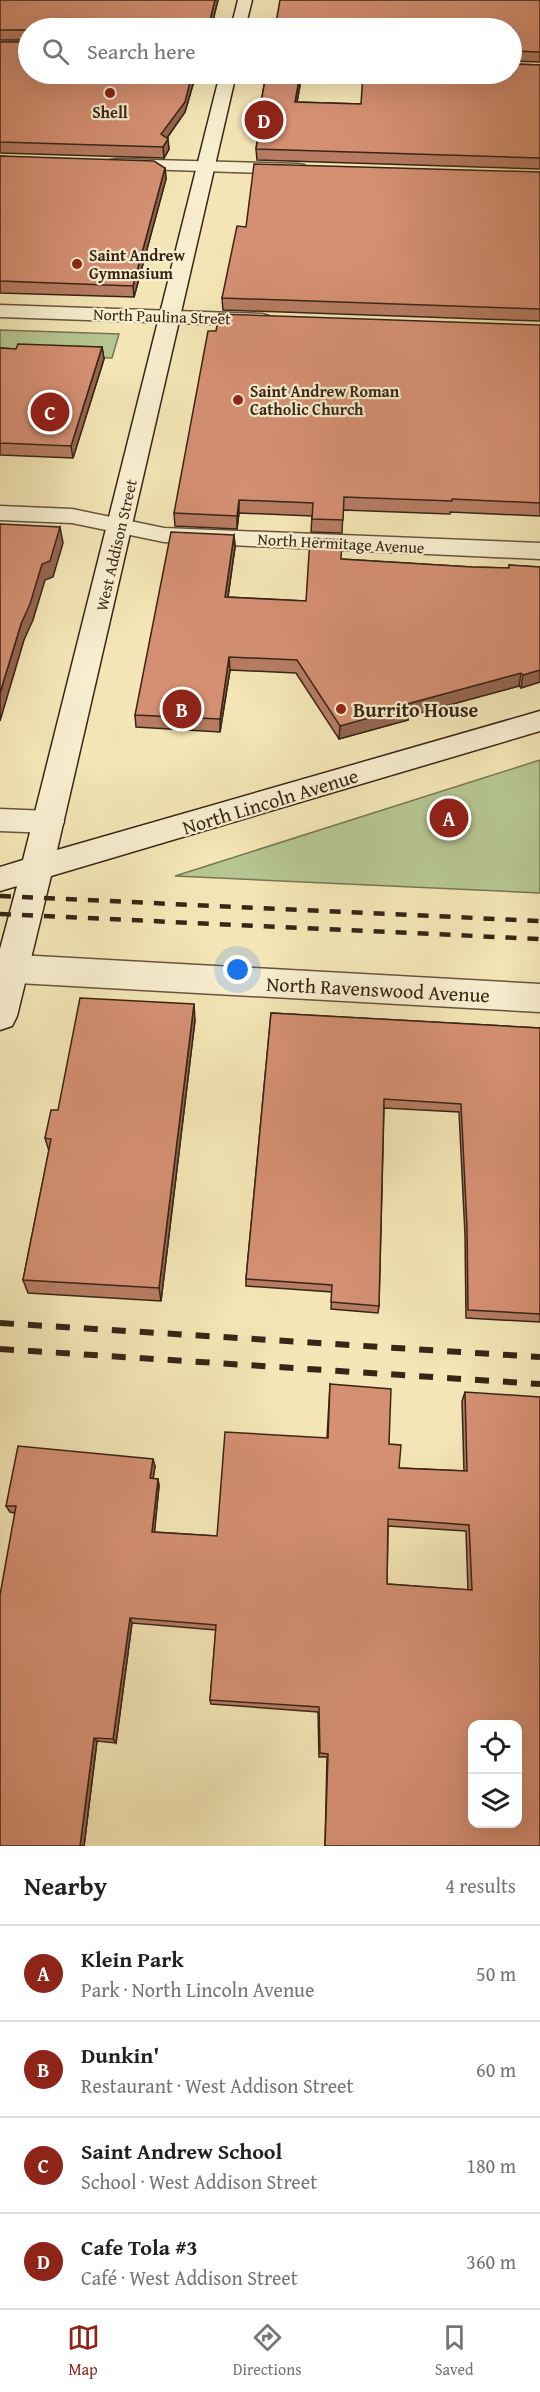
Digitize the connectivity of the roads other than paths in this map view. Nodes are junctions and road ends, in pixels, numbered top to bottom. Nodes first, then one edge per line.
1 (245, 0) edge
2 (240, 18) edge
3 (226, 84) edge
4 (94, 163) edge
5 (206, 166) junction
6 (316, 169) edge
7 (0, 311) edge
8 (170, 316) junction
9 (280, 320) edge
10 (0, 513) edge
11 (120, 526) junction
12 (540, 551) edge
13 (540, 720) edge
14 (0, 820) edge
15 (49, 822) junction
16 (37, 868) junction
17 (0, 879) edge
18 (6, 968) edge
19 (540, 998) edge
20 (0, 1016) edge

1 - 2 street
3 - 5 street, West Addison Street
4 - 5 street
5 - 6 street
5 - 8 street, West Addison Street
7 - 8 street, North Paulina Street
8 - 9 street, North Paulina Street
8 - 11 street, West Addison Street
10 - 11 street, North Hermitage Avenue
11 - 12 street, North Hermitage Avenue
11 - 15 street, West Addison Street
13 - 16 street, North Lincoln Avenue
14 - 15 street
15 - 16 street, West Addison Street
16 - 17 street, North Lincoln Avenue
16 - 18 street, West Addison Street
18 - 19 street, North Ravenswood Avenue
18 - 20 street, West Addison Street

